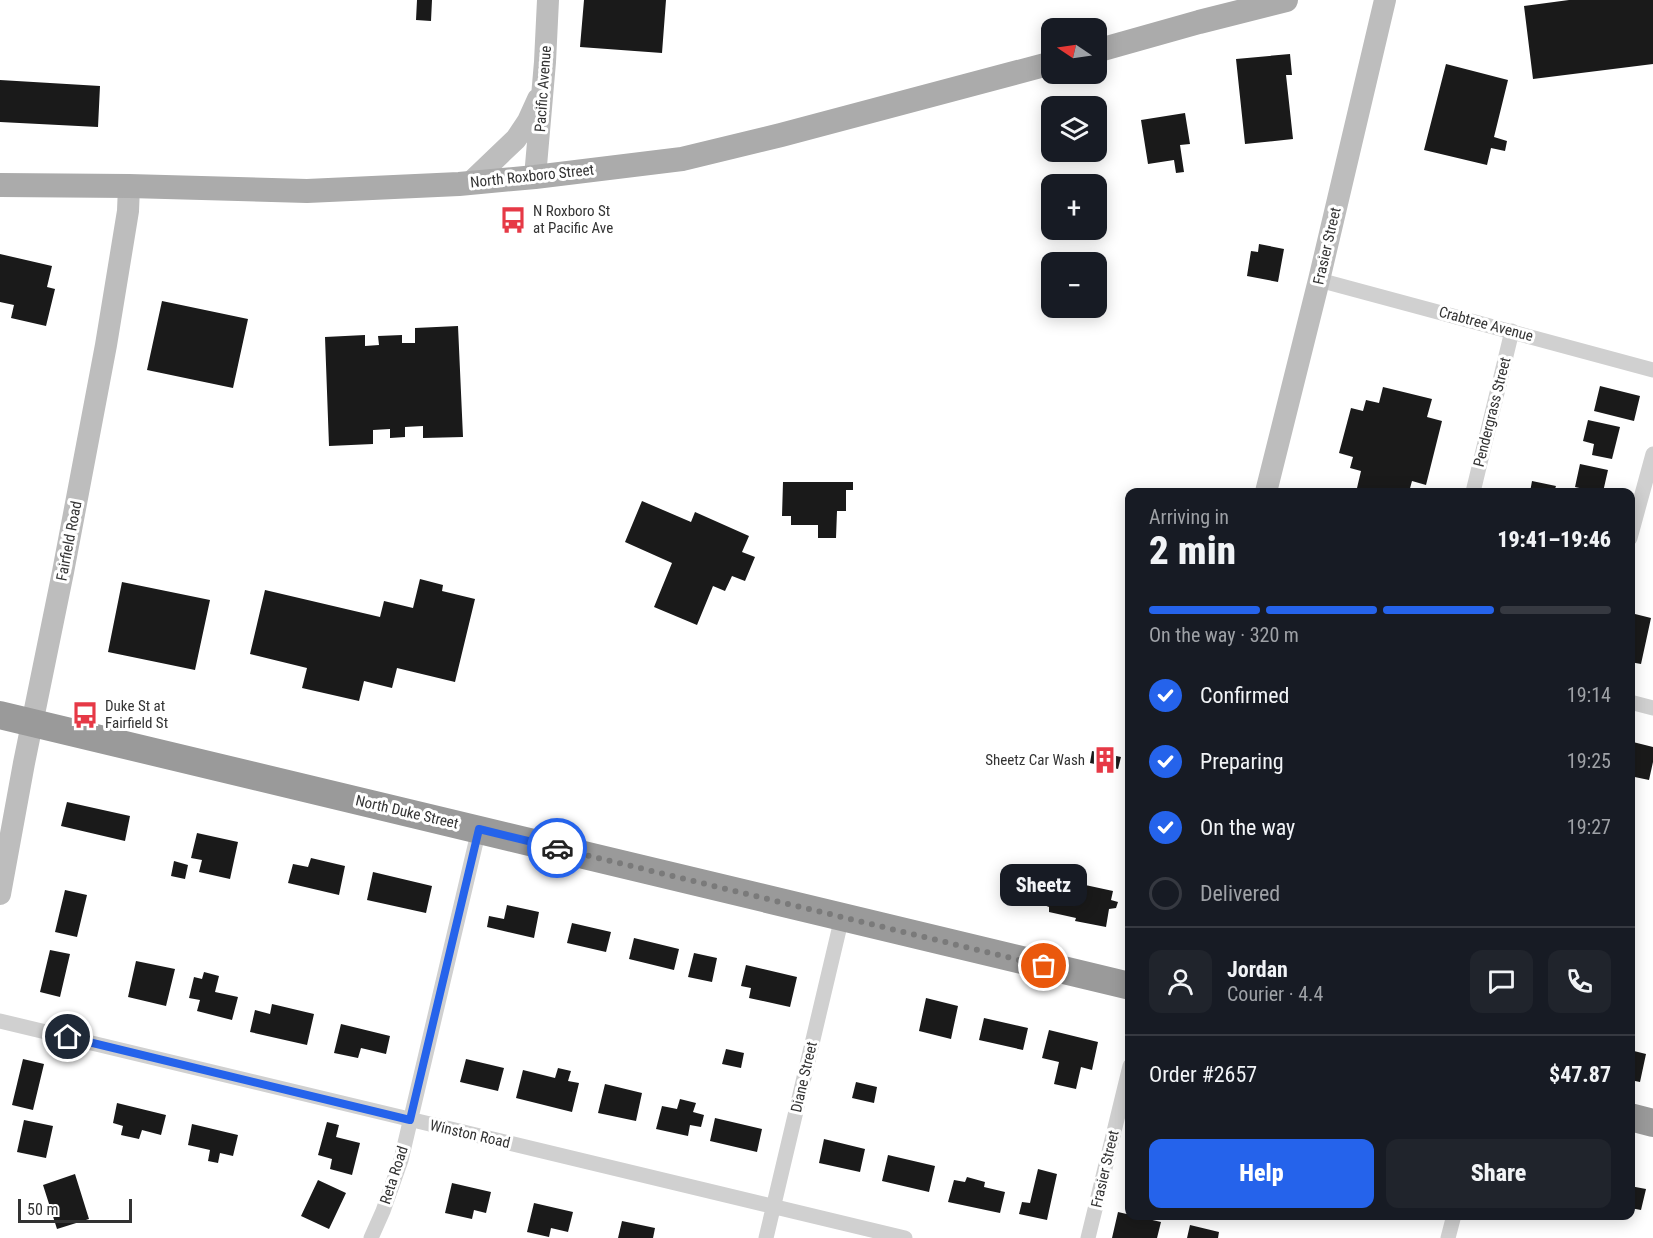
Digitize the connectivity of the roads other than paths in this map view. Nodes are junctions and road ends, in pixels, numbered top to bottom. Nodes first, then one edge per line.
1 (548, 0) edge
2 (1286, 0) edge
3 (1385, 0) edge
4 (1107, 48) edge
5 (1041, 66) edge
6 (543, 86) junction
7 (535, 177) junction
8 (470, 183) junction
9 (0, 185) edge
10 (129, 186) junction
11 (1320, 280) junction
12 (1512, 331) junction
13 (1653, 370) edge
14 (1653, 454) edge
15 (1267, 488) edge
16 (1474, 488) edge
17 (1635, 520) edge
18 (1635, 703) edge
19 (1653, 708) edge
20 (0, 715) edge
21 (32, 723) junction
22 (479, 829) junction
23 (0, 894) edge
24 (842, 917) junction
25 (1125, 985) edge
26 (0, 1021) edge
27 (1125, 1086) edge
28 (1635, 1118) edge
29 (410, 1120) junction
30 (1653, 1123) edge
31 (774, 1207) junction
32 (1453, 1220) edge
33 (371, 1238) edge
34 (766, 1238) edge
35 (905, 1238) edge
36 (1088, 1238) edge
37 (1448, 1238) edge

1 - 6 street, Pacific Avenue
2 - 4 main road
3 - 11 street, Frasier Street
5 - 7 main road, North Roxboro Street
6 - 7 street, Pacific Avenue
6 - 8 street
7 - 8 main road, North Roxboro Street
8 - 10 main road, North Roxboro Street
9 - 10 main road, North Roxboro Street
10 - 21 street, Fairfield Road
11 - 12 street, Crabtree Avenue
11 - 15 street, Frasier Street
12 - 13 street, Crabtree Avenue
12 - 16 street, Pendergrass Street
14 - 17 street
18 - 19 street
20 - 21 highway, North Duke Street
21 - 22 highway, North Duke Street
21 - 23 street, Fairfield Road
22 - 24 highway, North Duke Street
22 - 29 street, Reta Road
24 - 25 highway, North Duke Street
24 - 31 street, Diane Street
26 - 29 street, Winston Road
27 - 36 street, Frasier Street
28 - 30 highway
29 - 31 street, Winston Road
29 - 33 street, Reta Road
31 - 34 street, Diane Street
31 - 35 street, Winston Road
32 - 37 street

